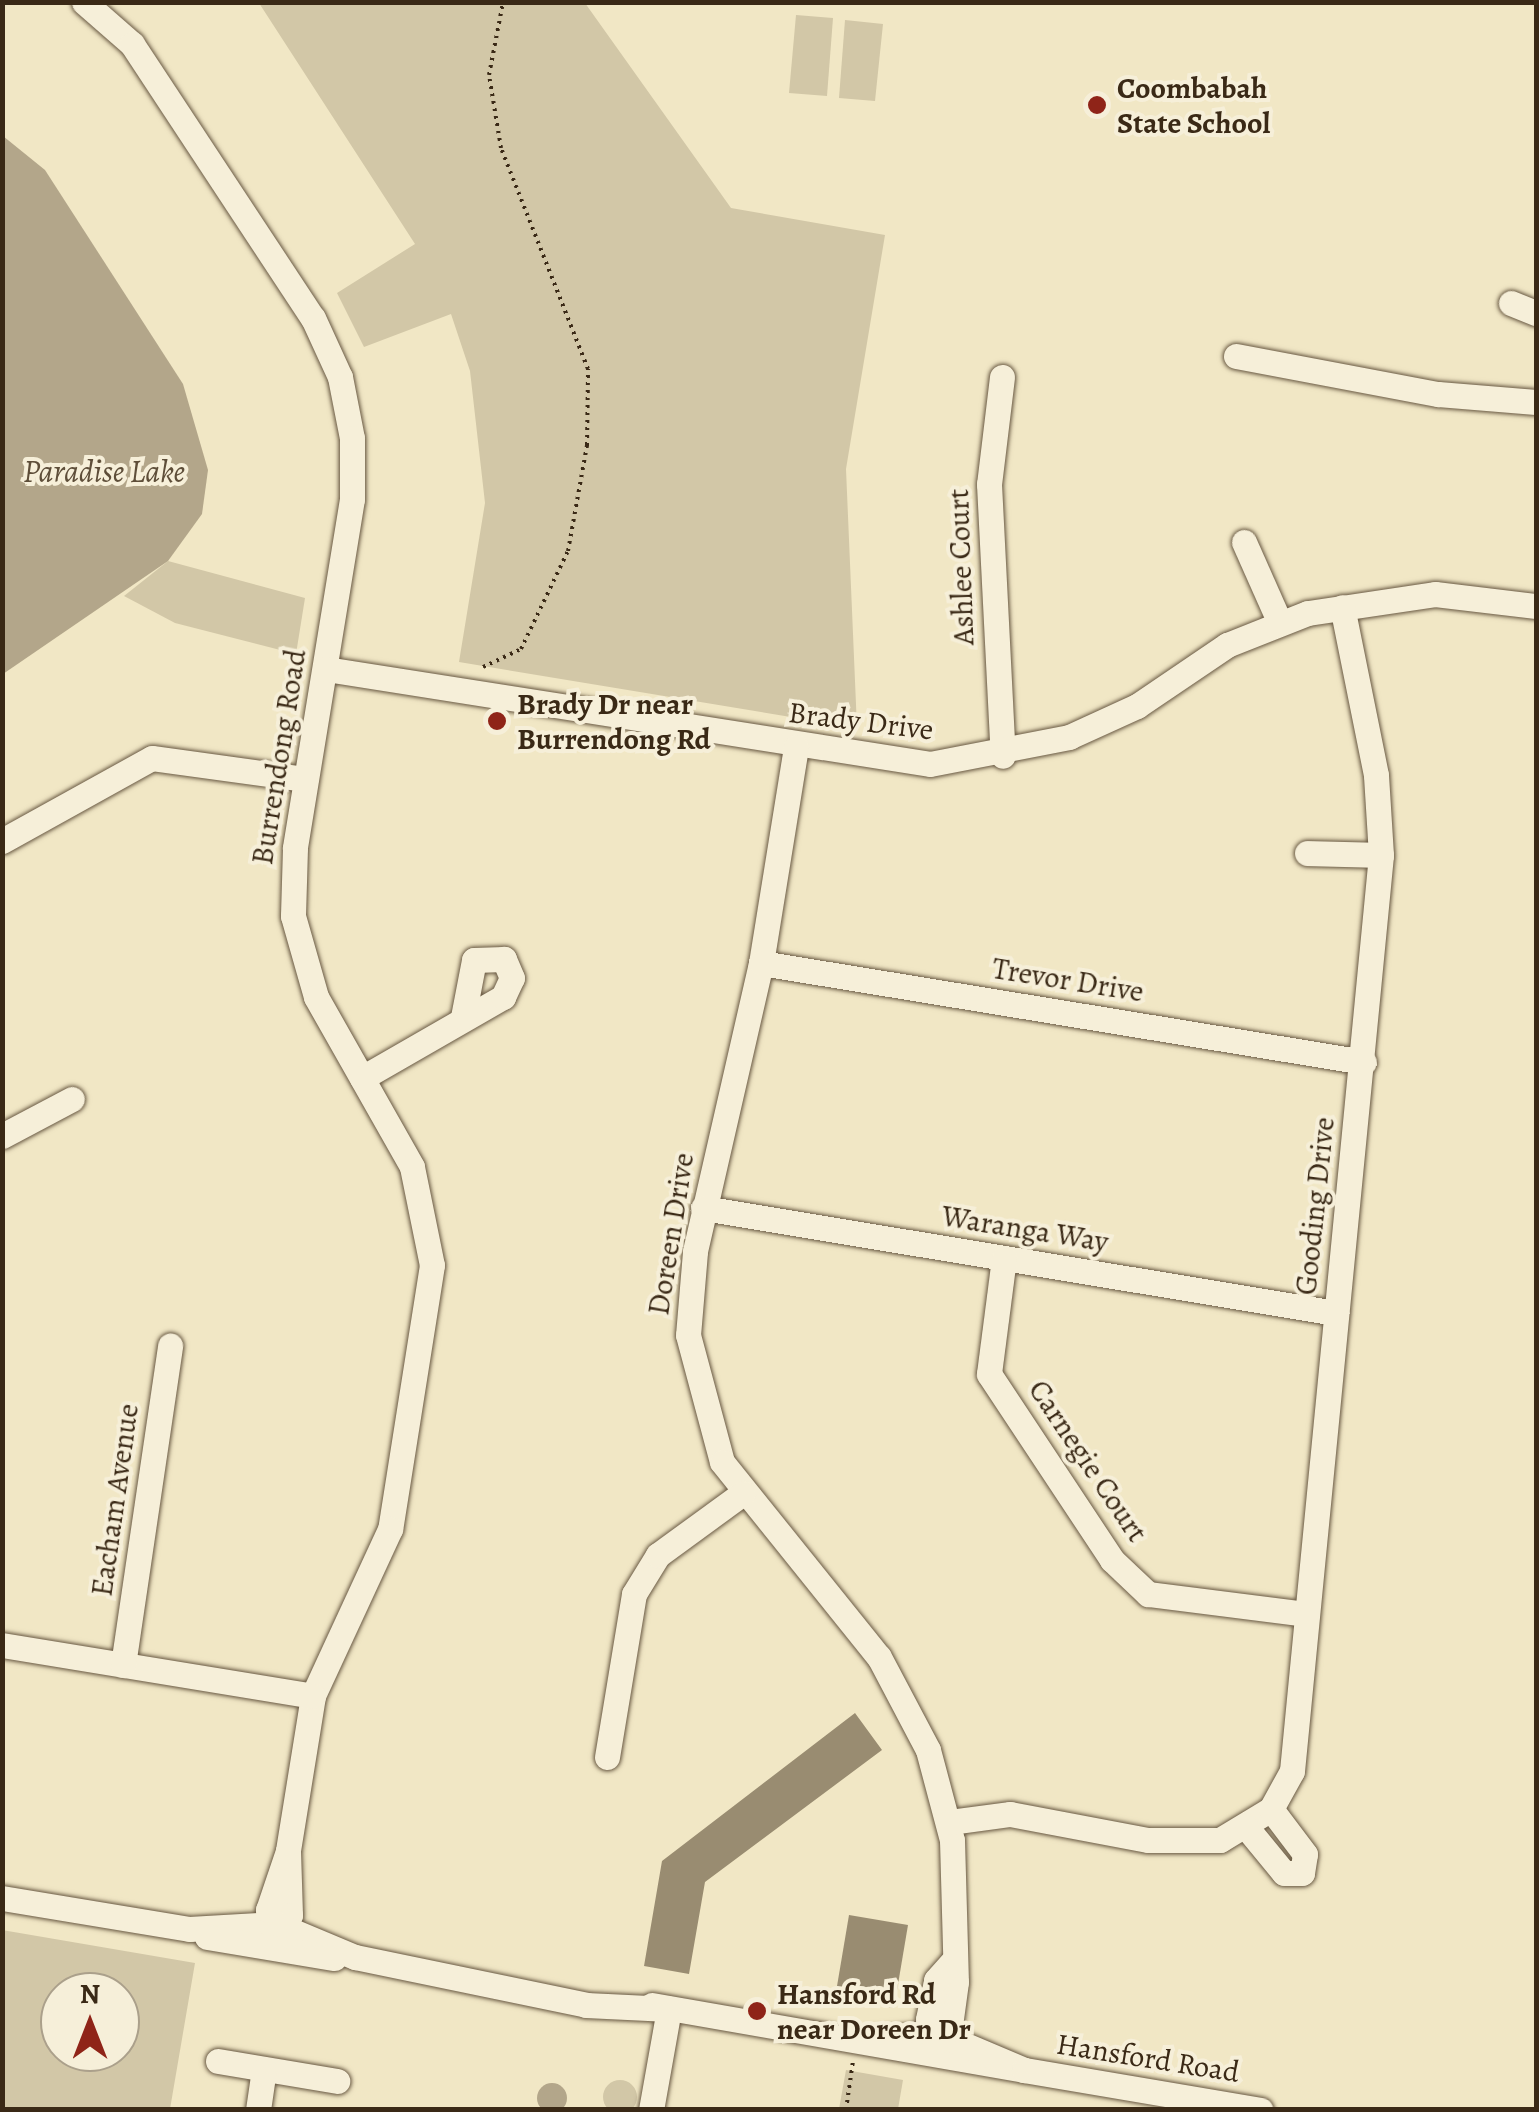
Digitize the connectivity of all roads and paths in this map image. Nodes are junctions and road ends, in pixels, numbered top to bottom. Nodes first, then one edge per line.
1 (84, 2) edge
2 (502, 2) edge
3 (1512, 303) dead end
4 (1536, 313) edge
5 (1236, 356) dead end
6 (1002, 377) dead end
7 (1536, 402) edge
8 (1244, 542) dead end
9 (1536, 606) edge
10 (1342, 607) junction
11 (1279, 621) junction
12 (484, 666) dead end
13 (326, 669) junction
14 (796, 747) junction
15 (1003, 756) junction
16 (306, 779) junction
17 (2, 841) edge
18 (1307, 854) dead end
19 (1382, 855) junction
20 (761, 963) junction
21 (464, 1017) dead end
22 (1364, 1062) junction
23 (362, 1078) junction
24 (72, 1099) dead end
25 (2, 1136) edge
26 (704, 1208) junction
27 (1004, 1258) junction
28 (1336, 1313) junction
29 (170, 1345) dead end
30 (743, 1494) junction
31 (1307, 1614) junction
32 (2, 1645) edge
33 (123, 1665) junction
34 (313, 1696) junction
35 (607, 1757) dead end
36 (1271, 1808) junction
37 (950, 1822) junction
38 (1247, 1828) junction
39 (2, 1898) edge
40 (274, 1933) junction
41 (668, 2010) junction
42 (856, 2042) junction
43 (935, 2043) junction
44 (218, 2060) dead end
45 (264, 2068) junction
46 (337, 2081) dead end
47 (1214, 2106) edge
48 (258, 2110) edge
49 (651, 2110) edge
50 (846, 2110) edge
51 (1261, 2110) edge

1 - 13 street, Burrendong Road
2 - 12 path
3 - 4 street
5 - 7 street
6 - 15 street, Ashlee Court
8 - 11 street
9 - 10 street, Brady Drive
10 - 11 street, Brady Drive
10 - 19 street, Gooding Drive
11 - 15 street, Brady Drive
13 - 14 street, Brady Drive
13 - 16 street, Burrendong Road
14 - 15 street, Brady Drive
14 - 20 street, Doreen Drive
16 - 17 street
16 - 23 street, Burrendong Road
18 - 19 street
19 - 22 street, Gooding Drive
20 - 22 street, Trevor Drive
20 - 26 street, Doreen Drive
21 - 23 street
22 - 28 street, Gooding Drive
23 - 34 street, Burrendong Road
24 - 25 street
26 - 27 street, Waranga Way
26 - 30 street, Doreen Drive
27 - 28 street, Waranga Way
27 - 31 street, Carnegie Court
28 - 31 street, Gooding Drive
29 - 33 street, Eacham Avenue
30 - 35 street
30 - 37 street, Doreen Drive
31 - 36 street, Gooding Drive
32 - 33 street
33 - 34 street
34 - 40 street, Burrendong Road
36 - 38 street, Gooding Drive
36 - 38 street
37 - 38 street, Gooding Drive
37 - 43 street, Doreen Drive
39 - 40 street, Hansford Road
40 - 41 street, Hansford Road
41 - 42 street, Hansford Road
41 - 49 street
42 - 43 street, Hansford Road
42 - 50 path
43 - 47 street, Hansford Road
44 - 45 street
45 - 46 street
45 - 48 street
47 - 51 street, Hansford Road

